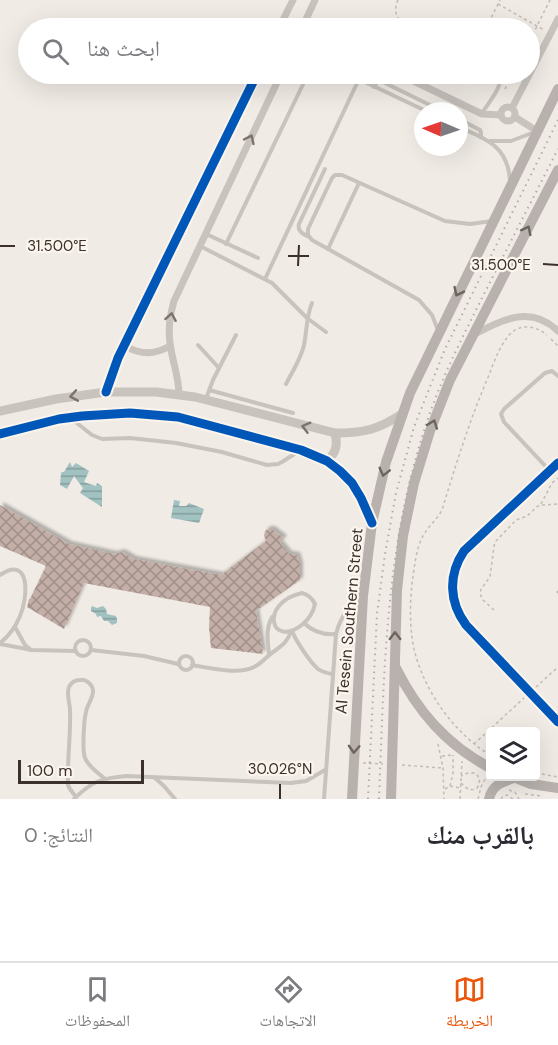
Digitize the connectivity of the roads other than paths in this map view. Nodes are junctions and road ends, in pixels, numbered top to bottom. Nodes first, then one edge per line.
1 (293, 0) edge
2 (315, 0) edge
3 (284, 18) edge
4 (308, 18) edge
5 (558, 20) edge
6 (540, 54) edge
7 (252, 84) edge
8 (275, 84) edge
9 (303, 84) edge
10 (357, 84) edge
11 (367, 84) dead end
12 (376, 84) edge
13 (387, 84) edge
14 (420, 84) edge
15 (500, 84) edge
16 (525, 84) edge
17 (374, 87) junction
18 (558, 89) edge
19 (424, 102) edge
20 (414, 105) edge
21 (512, 108) junction
22 (482, 114) junction
23 (501, 115) junction
24 (514, 117) junction
25 (468, 124) edge
26 (468, 131) edge
27 (537, 131) junction
28 (481, 137) junction
29 (490, 141) junction
30 (326, 169) dead end
31 (558, 170) edge
32 (359, 183) junction
33 (510, 184) junction
34 (493, 221) junction
35 (206, 234) junction
36 (309, 237) junction
37 (226, 244) junction
38 (200, 246) junction
39 (328, 249) junction
40 (258, 258) dead end
41 (265, 279) junction
42 (312, 303) dead end
43 (307, 318) junction
44 (558, 331) edge
45 (326, 332) dead end
46 (439, 333) junction
47 (236, 335) dead end
48 (472, 336) junction
49 (198, 345) dead end
50 (124, 346) junction
51 (170, 346) junction
52 (219, 368) junction
53 (558, 376) edge
54 (286, 384) dead end
55 (106, 392) junction
56 (179, 395) junction
57 (207, 395) junction
58 (0, 411) edge
59 (293, 413) dead end
60 (402, 414) junction
61 (70, 418) junction
62 (335, 433) junction
63 (0, 434) edge
64 (301, 450) junction
65 (327, 461) junction
66 (558, 464) edge
67 (550, 471) junction
68 (372, 523) junction
69 (0, 575) edge
70 (363, 596) junction
71 (273, 616) junction
72 (304, 623) junction
73 (15, 626) junction
74 (292, 631) junction
75 (336, 634) junction
76 (0, 643) edge
77 (32, 650) junction
78 (91, 650) junction
79 (75, 651) junction
80 (269, 655) junction
81 (178, 664) junction
82 (192, 665) junction
83 (395, 666) junction
84 (332, 674) junction
85 (558, 722) edge
86 (486, 769) edge
87 (325, 770) junction
88 (104, 778) junction
89 (154, 778) junction
90 (504, 781) edge
91 (523, 781) edge
92 (558, 788) edge
93 (75, 798) edge
94 (175, 799) edge
95 (324, 799) edge
96 (352, 799) edge
97 (391, 799) edge
98 (489, 799) edge

1 - 3 street
2 - 4 street
5 - 6 street
7 - 50 street
35 -> 8 street
9 - 37 lane
10 - 41 lane
11 - 17 lane
12 - 17 lane
13 - 19 lane
14 - 22 street
15 - 22 lane
16 - 21 street
17 - 20 lane
18 - 27 main road, Al Tesein Southern Street
21 - 23 street
21 - 24 street
22 - 23 street
23 - 24 street
24 - 27 street
25 - 28 lane
26 - 28 lane
27 - 29 lane
27 - 33 main road, Al Tesein Southern Street
28 - 29 lane
29 - 33 lane
30 - 36 lane
48 -> 31 main road
32 - 34 lane
32 - 36 lane
32 - 39 lane
33 - 34 main road, Al Tesein Southern Street
34 -> 46 main road, Al Tesein Southern Street
35 - 37 lane
35 - 38 street
36 - 39 lane
37 - 40 lane
38 - 41 lane
51 -> 38 street
39 - 46 lane
41 - 43 lane
42 - 43 lane
43 - 45 lane
43 - 54 lane
44 - 48 street
46 - 60 main road, Al Tesein Southern Street
47 - 52 lane
83 -> 48 main road
49 - 52 lane
50 - 51 street
50 - 55 street
51 - 56 street
52 - 57 lane
53 - 67 lane
55 - 56 street
55 -> 58 street
56 - 57 street
57 - 59 lane
62 -> 57 street
60 - 62 street
60 -> 68 main road, Al Tesein Southern Street
61 - 63 street
61 - 64 street
61 - 64 lane
62 - 65 street
64 - 65 street
65 - 68 street
66 - 67 street
67 - 85 street
68 - 70 main road, Al Tesein Southern Street
69 - 73 lane
70 - 75 lane
70 -> 96 main road, Al Tesein Southern Street
71 - 72 lane
71 - 74 lane
71 - 80 lane
72 - 74 lane
72 - 75 lane
73 - 76 lane
73 - 77 lane
74 - 80 lane
74 - 84 lane
75 - 84 lane
76 - 77 lane
77 - 79 lane
78 - 79 lane
78 - 79 lane
78 - 81 lane
80 - 82 lane
81 - 82 lane
81 - 82 lane
83 - 86 main road
83 - 97 main road
84 - 87 lane
87 - 89 lane
87 - 95 lane
88 - 89 lane
88 - 93 lane
88 - 93 lane
89 - 94 lane
90 - 98 main road
91 - 92 main road

